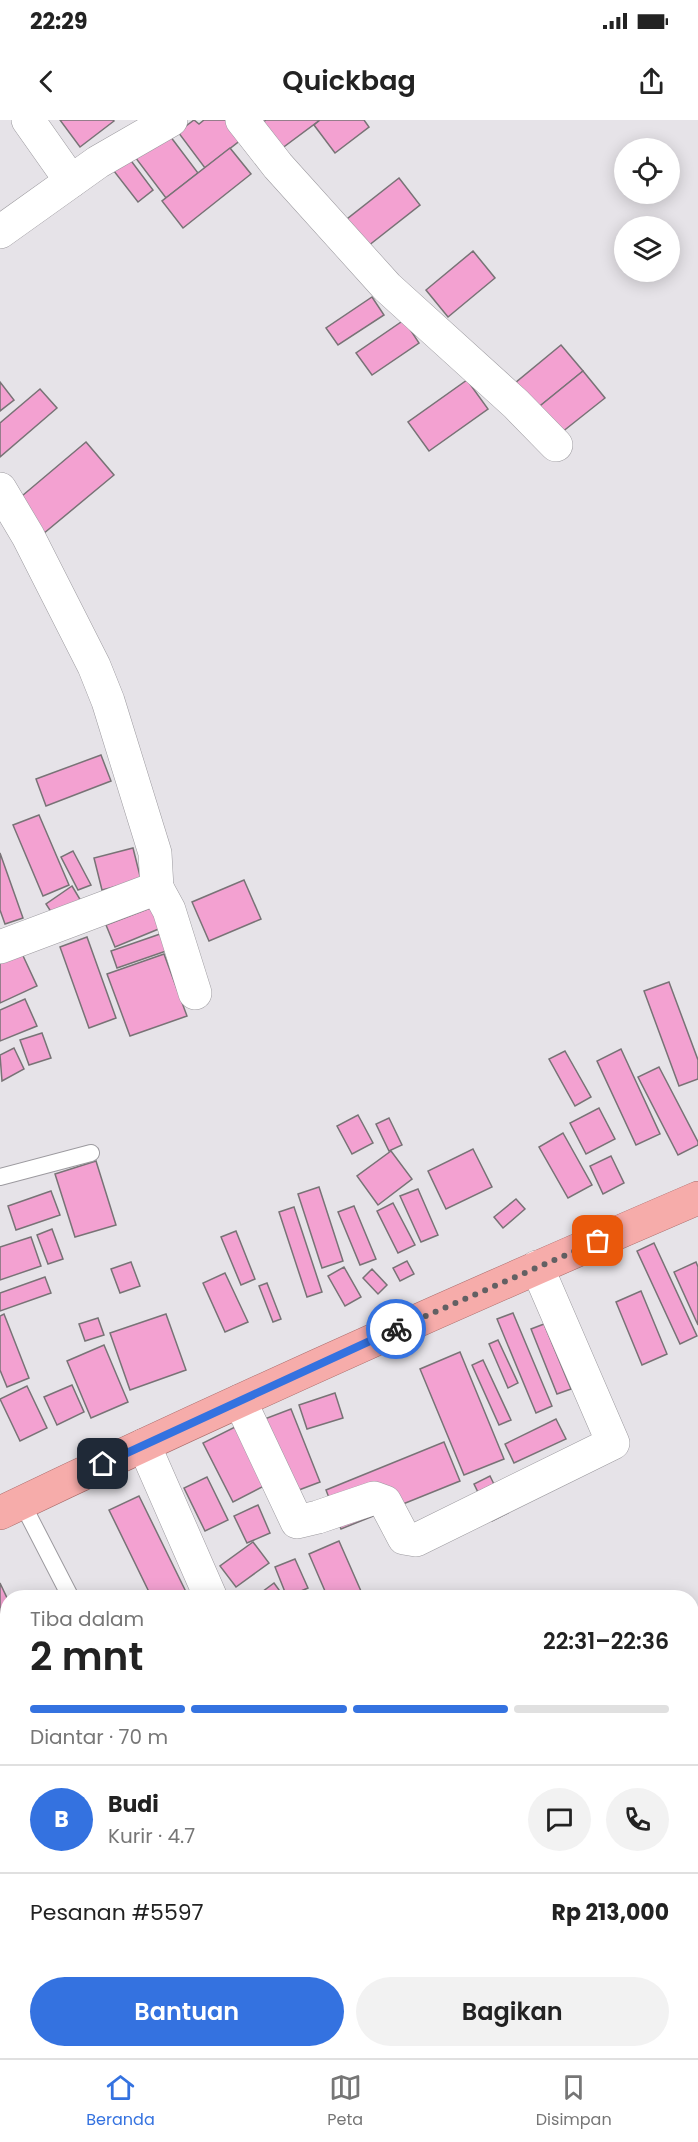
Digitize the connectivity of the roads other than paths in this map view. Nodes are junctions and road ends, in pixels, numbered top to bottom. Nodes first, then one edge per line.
1 (28, 120) edge
2 (171, 120) edge
3 (242, 120) edge
4 (71, 182) junction
5 (0, 232) edge
6 (556, 445) dead end
7 (0, 489) edge
8 (157, 888) junction
9 (0, 947) edge
10 (195, 993) dead end
11 (91, 1153) dead end
12 (0, 1177) edge
13 (698, 1198) edge
14 (537, 1267) junction
15 (240, 1401) junction
16 (144, 1445) junction
17 (11, 1508) edge
18 (65, 1590) edge
19 (207, 1590) edge

1 - 4 street
2 - 4 street
3 - 6 street
4 - 5 street
7 - 8 street
8 - 9 street
8 - 10 street
11 - 12 lane
13 - 14 highway
14 - 15 highway
14 - 15 street
15 - 16 highway
16 - 17 highway
16 - 19 street
17 - 18 lane

